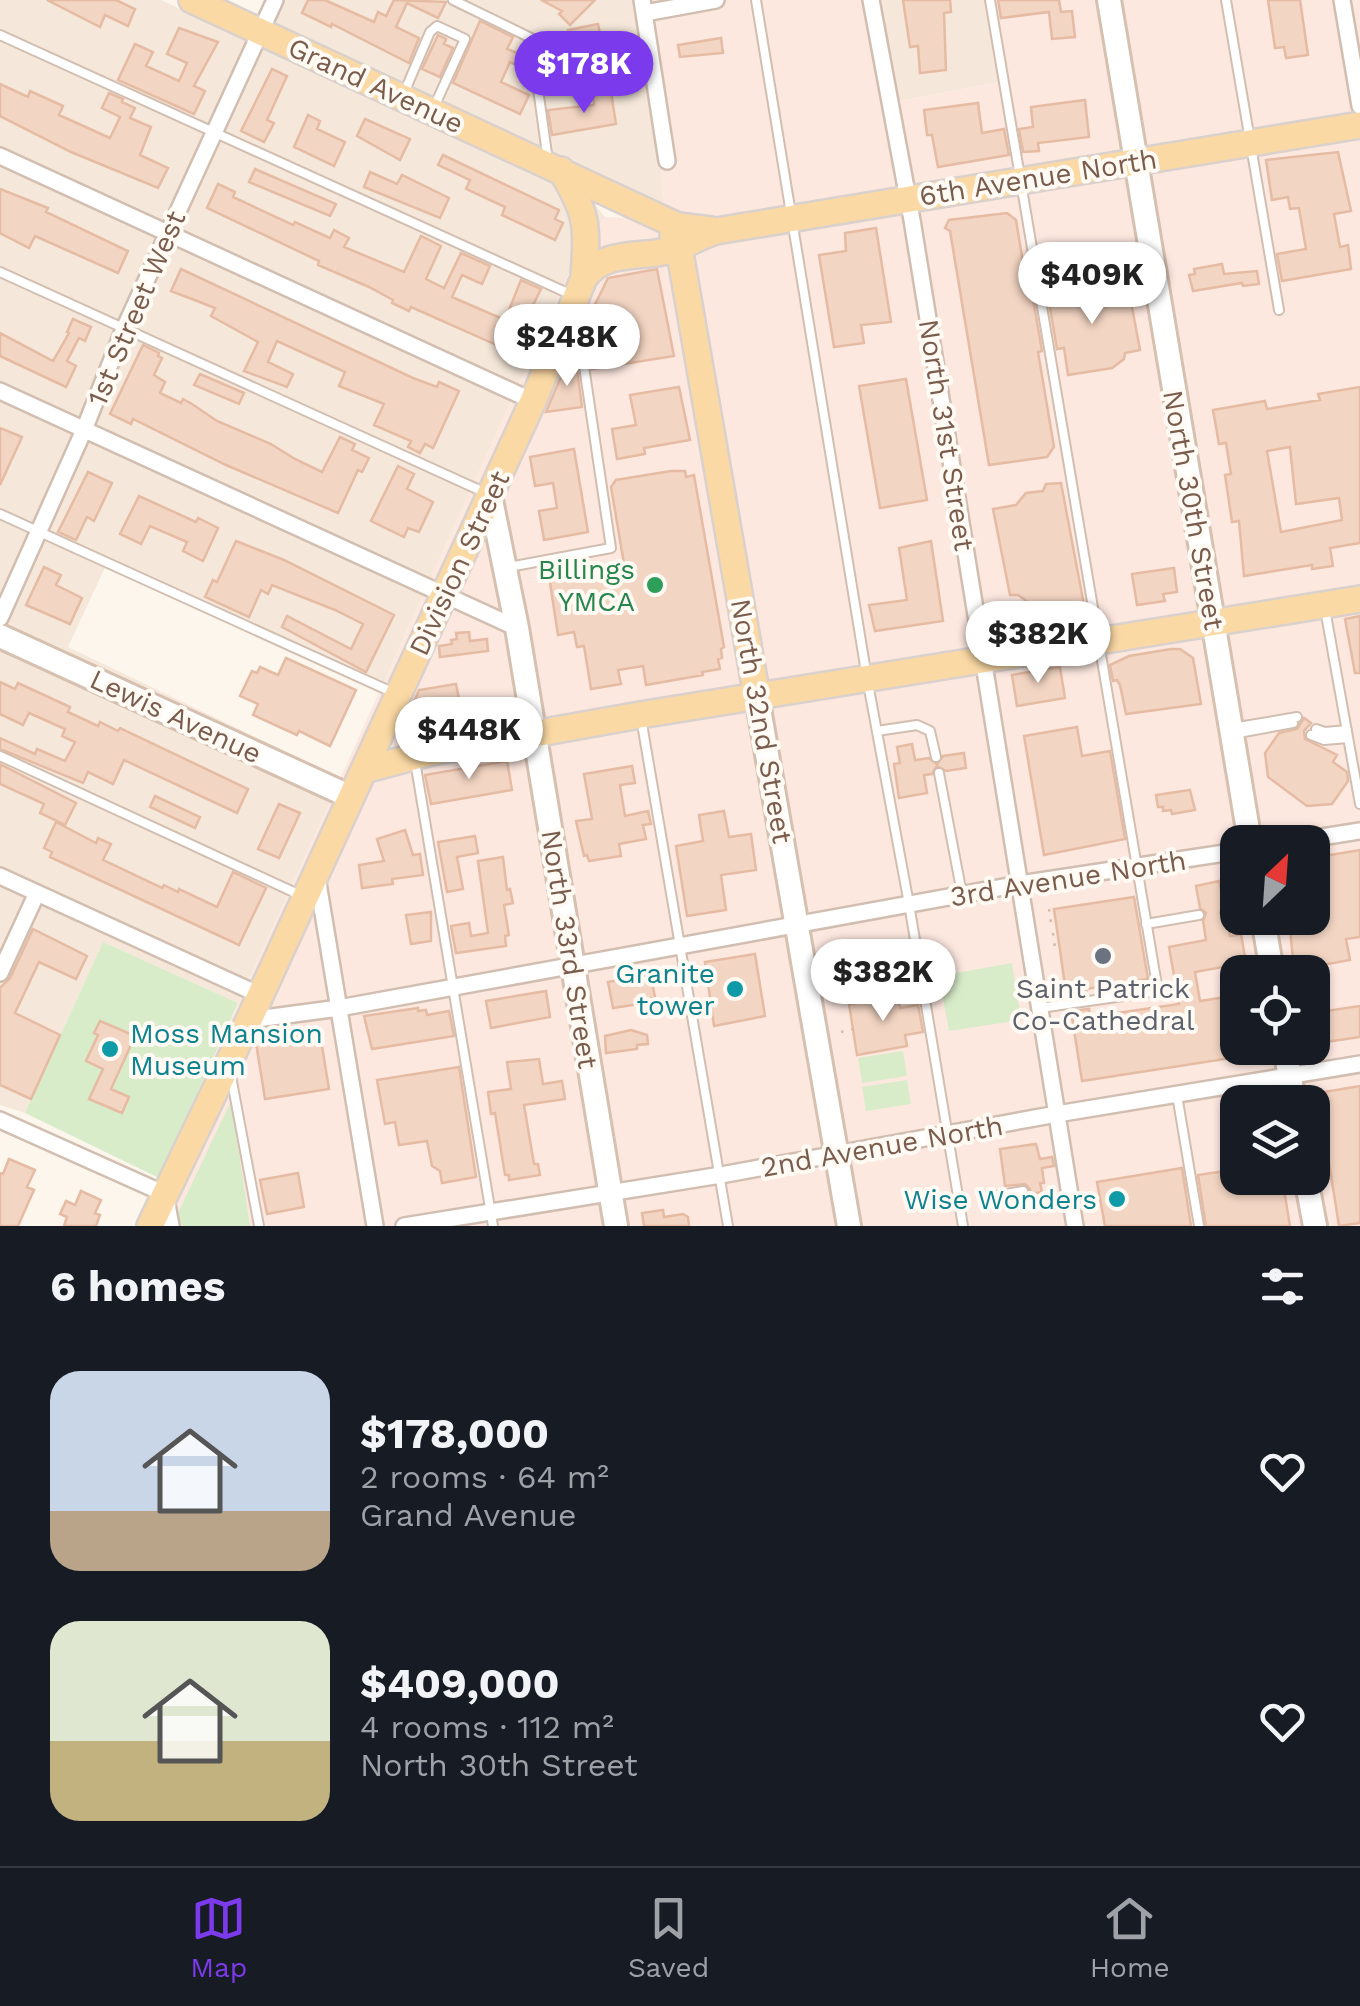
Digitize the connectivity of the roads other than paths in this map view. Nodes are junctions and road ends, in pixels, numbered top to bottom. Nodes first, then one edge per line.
1 (192, 0) edge
2 (275, 0) edge
3 (453, 0) edge
4 (716, 0) edge
5 (756, 0) edge
6 (871, 0) edge
7 (990, 0) edge
8 (1109, 0) edge
9 (1226, 0) edge
10 (1342, 0) edge
11 (643, 6) edge
12 (260, 32) junction
13 (0, 35) edge
14 (402, 97) junction
15 (1360, 106) edge
16 (432, 111) junction
17 (1360, 125) edge
18 (213, 132) junction
19 (1252, 142) junction
20 (0, 156) edge
21 (667, 161) dead end
22 (1136, 162) junction
23 (554, 168) junction
24 (1021, 182) junction
25 (908, 198) junction
26 (792, 218) junction
27 (665, 220) junction
28 (716, 231) junction
29 (168, 233) junction
30 (679, 247) junction
31 (0, 272) edge
32 (576, 299) junction
33 (1279, 310) dead end
34 (124, 329) junction
35 (0, 391) edge
36 (533, 400) junction
37 (84, 430) junction
38 (490, 495) junction
39 (0, 514) edge
40 (39, 532) junction
41 (505, 568) junction
42 (444, 594) junction
43 (1360, 598) edge
44 (1324, 604) junction
45 (0, 618) edge
46 (1213, 622) junction
47 (518, 628) junction
48 (0, 636) edge
49 (1099, 641) junction
50 (983, 660) junction
51 (867, 678) junction
52 (398, 695) junction
53 (757, 697) junction
54 (640, 716) junction
55 (1295, 720) dead end
56 (877, 731) junction
57 (1232, 731) junction
58 (1313, 732) dead end
59 (536, 734) junction
60 (1348, 734) junction
61 (0, 756) edge
62 (414, 757) junction
63 (936, 757) dead end
64 (364, 770) junction
65 (939, 772) dead end
66 (351, 797) junction
67 (1360, 804) edge
68 (1247, 825) edge
69 (1360, 831) edge
70 (1330, 836) edge
71 (1220, 854) edge
72 (1136, 866) junction
73 (316, 873) junction
74 (0, 876) edge
75 (1020, 884) junction
76 (37, 892) junction
77 (962, 894) junction
78 (305, 897) junction
79 (909, 904) junction
80 (1199, 915) dead end
81 (798, 924) junction
82 (1146, 924) junction
83 (680, 946) junction
84 (571, 965) junction
85 (0, 974) edge
86 (453, 987) junction
87 (260, 994) junction
88 (340, 1008) junction
89 (1040, 1008) junction
90 (249, 1020) junction
91 (228, 1062) junction
92 (1360, 1064) edge
93 (1288, 1065) edge
94 (1290, 1076) junction
95 (1291, 1085) edge
96 (1177, 1094) junction
97 (1057, 1114) junction
98 (0, 1120) edge
99 (947, 1134) junction
100 (838, 1153) junction
101 (720, 1176) junction
102 (1023, 1191) dead end
103 (610, 1193) junction
104 (165, 1194) junction
105 (1309, 1195) edge
106 (983, 1198) dead end
107 (492, 1220) edge
108 (150, 1226) edge
109 (172, 1226) edge
110 (259, 1226) edge
111 (375, 1226) edge
112 (404, 1226) edge
113 (616, 1226) edge
114 (728, 1226) edge
115 (849, 1226) edge
116 (962, 1226) edge
117 (1075, 1226) edge
118 (1199, 1226) edge
119 (1314, 1226) edge

1 - 12 main road, Grand Avenue
2 - 12 street, 1st Street West
3 - 23 lane
4 - 11 street
5 - 26 lane
6 - 25 street, North 31st Street
7 - 24 lane
8 - 22 street, North 30th Street
9 - 19 lane
10 - 15 street
11 - 21 street
12 - 14 main road, Grand Avenue
12 - 18 street, 1st Street West
13 - 18 lane
14 - 16 main road, Grand Avenue
14 - 16 lane
16 - 23 main road, Grand Avenue
17 - 19 main road, 6th Avenue North
18 - 29 street, 1st Street West
18 - 32 lane
19 - 22 main road, 6th Avenue North
19 - 33 lane
20 - 29 street
22 - 24 main road, 6th Avenue North
22 - 46 street, North 30th Street
23 - 27 main road, 6th Avenue North
23 - 32 main road, Division Street
24 - 25 main road, 6th Avenue North
24 - 49 lane
25 - 26 main road, 6th Avenue North
25 - 50 street, North 31st Street
26 - 28 main road, 6th Avenue North
26 - 51 lane
27 - 28 main road, 6th Avenue North
27 - 30 main road, North 32nd Street
28 - 30 main road, 6th Avenue North
29 - 34 street, 1st Street West
29 - 36 street
30 - 32 main road, 6th Avenue North
30 - 53 main road, North 32nd Street
31 - 34 lane
32 - 36 main road, Division Street
32 - 41 lane
34 - 37 street, 1st Street West
34 - 38 lane
35 - 37 street
36 - 38 main road, Division Street
37 - 40 street, 1st Street West
37 - 42 street
38 - 41 street, North 33rd Street
38 - 42 main road, Division Street
39 - 40 lane
40 - 45 street, 1st Street West
40 - 52 lane
41 - 47 street, North 33rd Street
42 - 47 street
42 - 52 main road, Division Street
43 - 44 main road
44 - 46 main road
44 - 60 lane
46 - 49 main road
46 - 57 street, North 30th Street
47 - 59 street, North 33rd Street
48 - 66 street, Lewis Avenue
49 - 50 main road
49 - 72 lane
50 - 51 main road
50 - 75 street, North 31st Street
51 - 53 main road
51 - 56 lane
52 - 64 main road, Division Street
53 - 54 main road
53 - 81 street, North 32nd Street
54 - 59 main road
54 - 83 lane
55 - 57 lane
56 - 63 lane
56 - 79 lane
57 - 68 street, North 30th Street
58 - 60 lane
59 - 62 main road
59 - 84 street, North 33rd Street
60 - 67 lane
61 - 78 lane
62 - 64 main road
62 - 86 lane
64 - 66 main road, Division Street
65 - 77 lane
66 - 73 main road, Division Street
69 - 70 street
71 - 72 street, 3rd Avenue North
72 - 75 street, 3rd Avenue North
72 - 82 lane
73 - 78 main road, Division Street
73 - 88 street
74 - 76 street
75 - 77 street, 3rd Avenue North
75 - 89 street, North 31st Street
76 - 85 street
76 - 87 street
77 - 79 street, 3rd Avenue North
78 - 87 main road, Division Street
79 - 81 street, 3rd Avenue North
79 - 99 lane
80 - 82 lane
81 - 83 street, 3rd Avenue North
81 - 100 street, North 32nd Street
82 - 89 lane
83 - 84 street, 3rd Avenue North
83 - 101 lane
84 - 86 street, 3rd Avenue North
84 - 103 street, North 33rd Street
86 - 88 street, 3rd Avenue North
86 - 107 lane
87 - 90 main road, Division Street
88 - 90 street, 3rd Avenue North
88 - 111 street
89 - 97 street, North 31st Street
90 - 91 main road, Division Street
91 - 104 main road, Division Street
91 - 110 lane
92 - 94 street, 2nd Avenue North
93 - 94 street
94 - 95 street
94 - 96 street, 2nd Avenue North
96 - 97 street, 2nd Avenue North
96 - 118 lane
97 - 99 street, 2nd Avenue North
97 - 117 street, North 31st Street
98 - 104 street
99 - 100 street, 2nd Avenue North
99 - 116 lane
100 - 101 street, 2nd Avenue North
100 - 115 street, North 32nd Street
101 - 103 street, 2nd Avenue North
101 - 114 lane
102 - 106 lane
103 - 107 street, 2nd Avenue North
103 - 113 street, North 33rd Street
104 - 108 main road, Division Street
104 - 109 street
105 - 119 street
107 - 112 street, 2nd Avenue North

